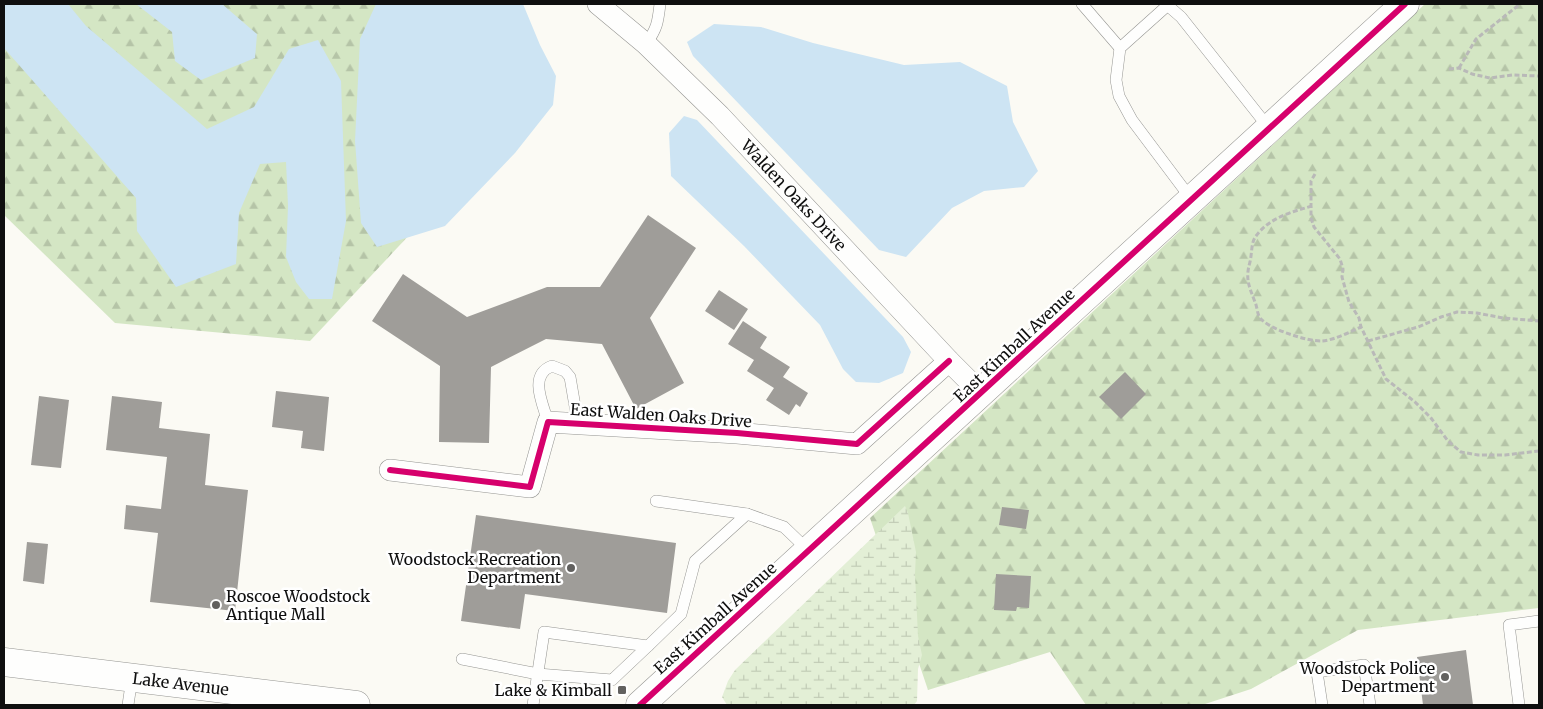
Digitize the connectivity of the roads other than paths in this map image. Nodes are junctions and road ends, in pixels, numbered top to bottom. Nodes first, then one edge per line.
1 (598, 4) edge
2 (660, 4) edge
3 (1082, 4) edge
4 (1167, 4) edge
5 (1405, 4) edge
6 (646, 44) junction
7 (1120, 48) junction
8 (1269, 128) junction
9 (1192, 200) junction
10 (949, 361) junction
11 (982, 394) junction
12 (548, 422) junction
13 (578, 424) junction
14 (390, 470) dead end
15 (656, 501) dead end
16 (747, 514) junction
17 (809, 551) junction
18 (1539, 621) edge
19 (648, 646) junction
20 (462, 659) dead end
21 (4, 662) edge
22 (538, 674) junction
23 (132, 678) junction
24 (313, 703) edge
25 (128, 705) edge
26 (356, 705) edge
27 (533, 705) edge
28 (640, 705) edge
29 (1322, 705) edge
30 (1370, 705) edge
31 (1519, 705) edge

1 - 6 street, Walden Oaks Drive
2 - 6 lane
3 - 7 lane
4 - 7 lane
4 - 8 lane
5 - 8 street, East Kimball Avenue
6 - 10 street, Walden Oaks Drive
7 - 9 lane
8 - 9 street, East Kimball Avenue
9 - 11 street, East Kimball Avenue
10 - 11 street, Walden Oaks Drive
10 - 13 street, East Walden Oaks Drive
11 - 17 street, East Kimball Avenue
12 - 13 street, East Walden Oaks Drive
12 - 13 lane
12 - 14 street, East Walden Oaks Drive
15 - 16 lane
16 - 17 lane
16 - 19 lane
17 - 28 street, East Kimball Avenue
18 - 31 lane
19 - 22 lane
19 - 22 lane
20 - 22 lane
21 - 23 street, Lake Avenue
22 - 27 lane
23 - 24 street, Lake Avenue
23 - 25 lane
24 - 26 street, Lake Avenue
29 - 30 lane

